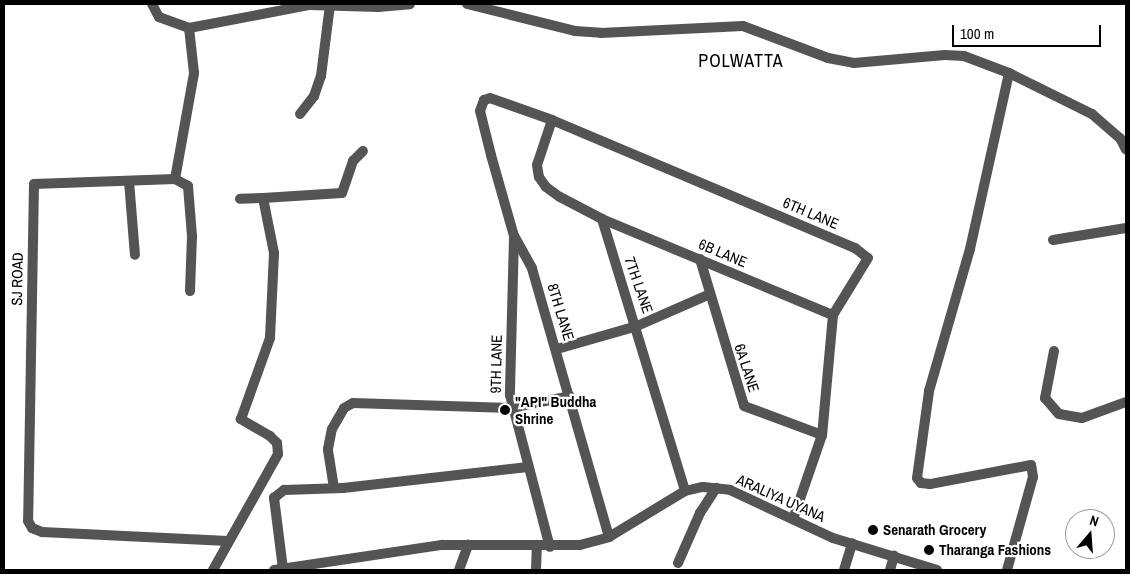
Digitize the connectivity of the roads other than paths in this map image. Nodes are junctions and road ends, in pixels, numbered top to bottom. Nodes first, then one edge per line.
1 (152, 4) edge
2 (410, 4) edge
3 (467, 4) edge
4 (330, 5) junction
5 (505, 8) edge
6 (189, 28) junction
7 (1009, 73) junction
8 (484, 100) joint
9 (300, 114) dead end
10 (552, 120) junction
11 (1126, 150) edge
12 (364, 151) dead end
13 (175, 179) junction
14 (129, 181) junction
15 (263, 198) junction
16 (240, 199) dead end
17 (602, 219) junction
18 (1126, 228) edge
19 (514, 236) junction
20 (1053, 240) dead end
21 (135, 255) dead end
22 (700, 260) junction
23 (190, 290) dead end
24 (708, 295) junction
25 (833, 314) junction
26 (637, 326) junction
27 (557, 349) junction
28 (1054, 351) dead end
29 (570, 396) junction
30 (1126, 402) edge
31 (511, 408) junction
32 (822, 435) junction
33 (528, 467) junction
34 (334, 488) junction
35 (716, 488) junction
36 (685, 492) junction
37 (793, 520) junction
38 (609, 537) junction
39 (228, 541) junction
40 (852, 543) junction
41 (468, 545) junction
42 (537, 545) junction
43 (550, 547) junction
44 (894, 556) junction
45 (678, 563) dead end
46 (212, 570) edge
47 (278, 570) edge
48 (459, 570) edge
49 (536, 570) edge
50 (844, 570) edge
51 (890, 570) edge
52 (937, 570) edge
53 (1007, 570) edge

1 - 6 street
2 - 4 street
3 - 5 street
4 - 6 street
4 - 9 street
5 - 7 street
6 - 13 street
7 - 11 street
7 - 53 street
8 - 10 street, 6TH LANE
8 - 19 street, 8TH LANE
10 - 17 street
10 - 25 street, 6TH LANE
12 - 15 street
13 - 14 street, SJ ROAD
13 - 23 street
14 - 21 street
14 - 39 street, SJ ROAD
15 - 16 street
15 - 39 street
17 - 22 street, 6B LANE
17 - 26 street, 7TH LANE
18 - 20 street
19 - 27 street, 8TH LANE
19 - 31 street, 9TH LANE
22 - 24 street, 6A LANE
22 - 25 street, 6B LANE
24 - 26 street
24 - 32 street, 6A LANE
25 - 32 street, 6TH LANE
26 - 27 street
26 - 36 street, 7TH LANE
27 - 29 street, 8TH LANE
28 - 30 street
29 - 31 street
29 - 38 street, 8TH LANE
31 - 33 street, 9TH LANE
31 - 34 street
32 - 37 street, 6TH LANE
33 - 34 street
33 - 43 street, 9TH LANE
34 - 47 street
35 - 36 street, ARALIYA UYANA
35 - 37 street, ARALIYA UYANA
35 - 45 street
36 - 38 street, ARALIYA UYANA
37 - 40 street, ARALIYA UYANA
38 - 43 street, ARALIYA UYANA
39 - 46 street
40 - 44 street, ARALIYA UYANA
40 - 50 street
41 - 42 street, ARALIYA UYANA
41 - 47 street, ARALIYA UYANA
41 - 48 street
42 - 43 street, ARALIYA UYANA
42 - 49 street
44 - 51 street
44 - 52 street, ARALIYA UYANA

